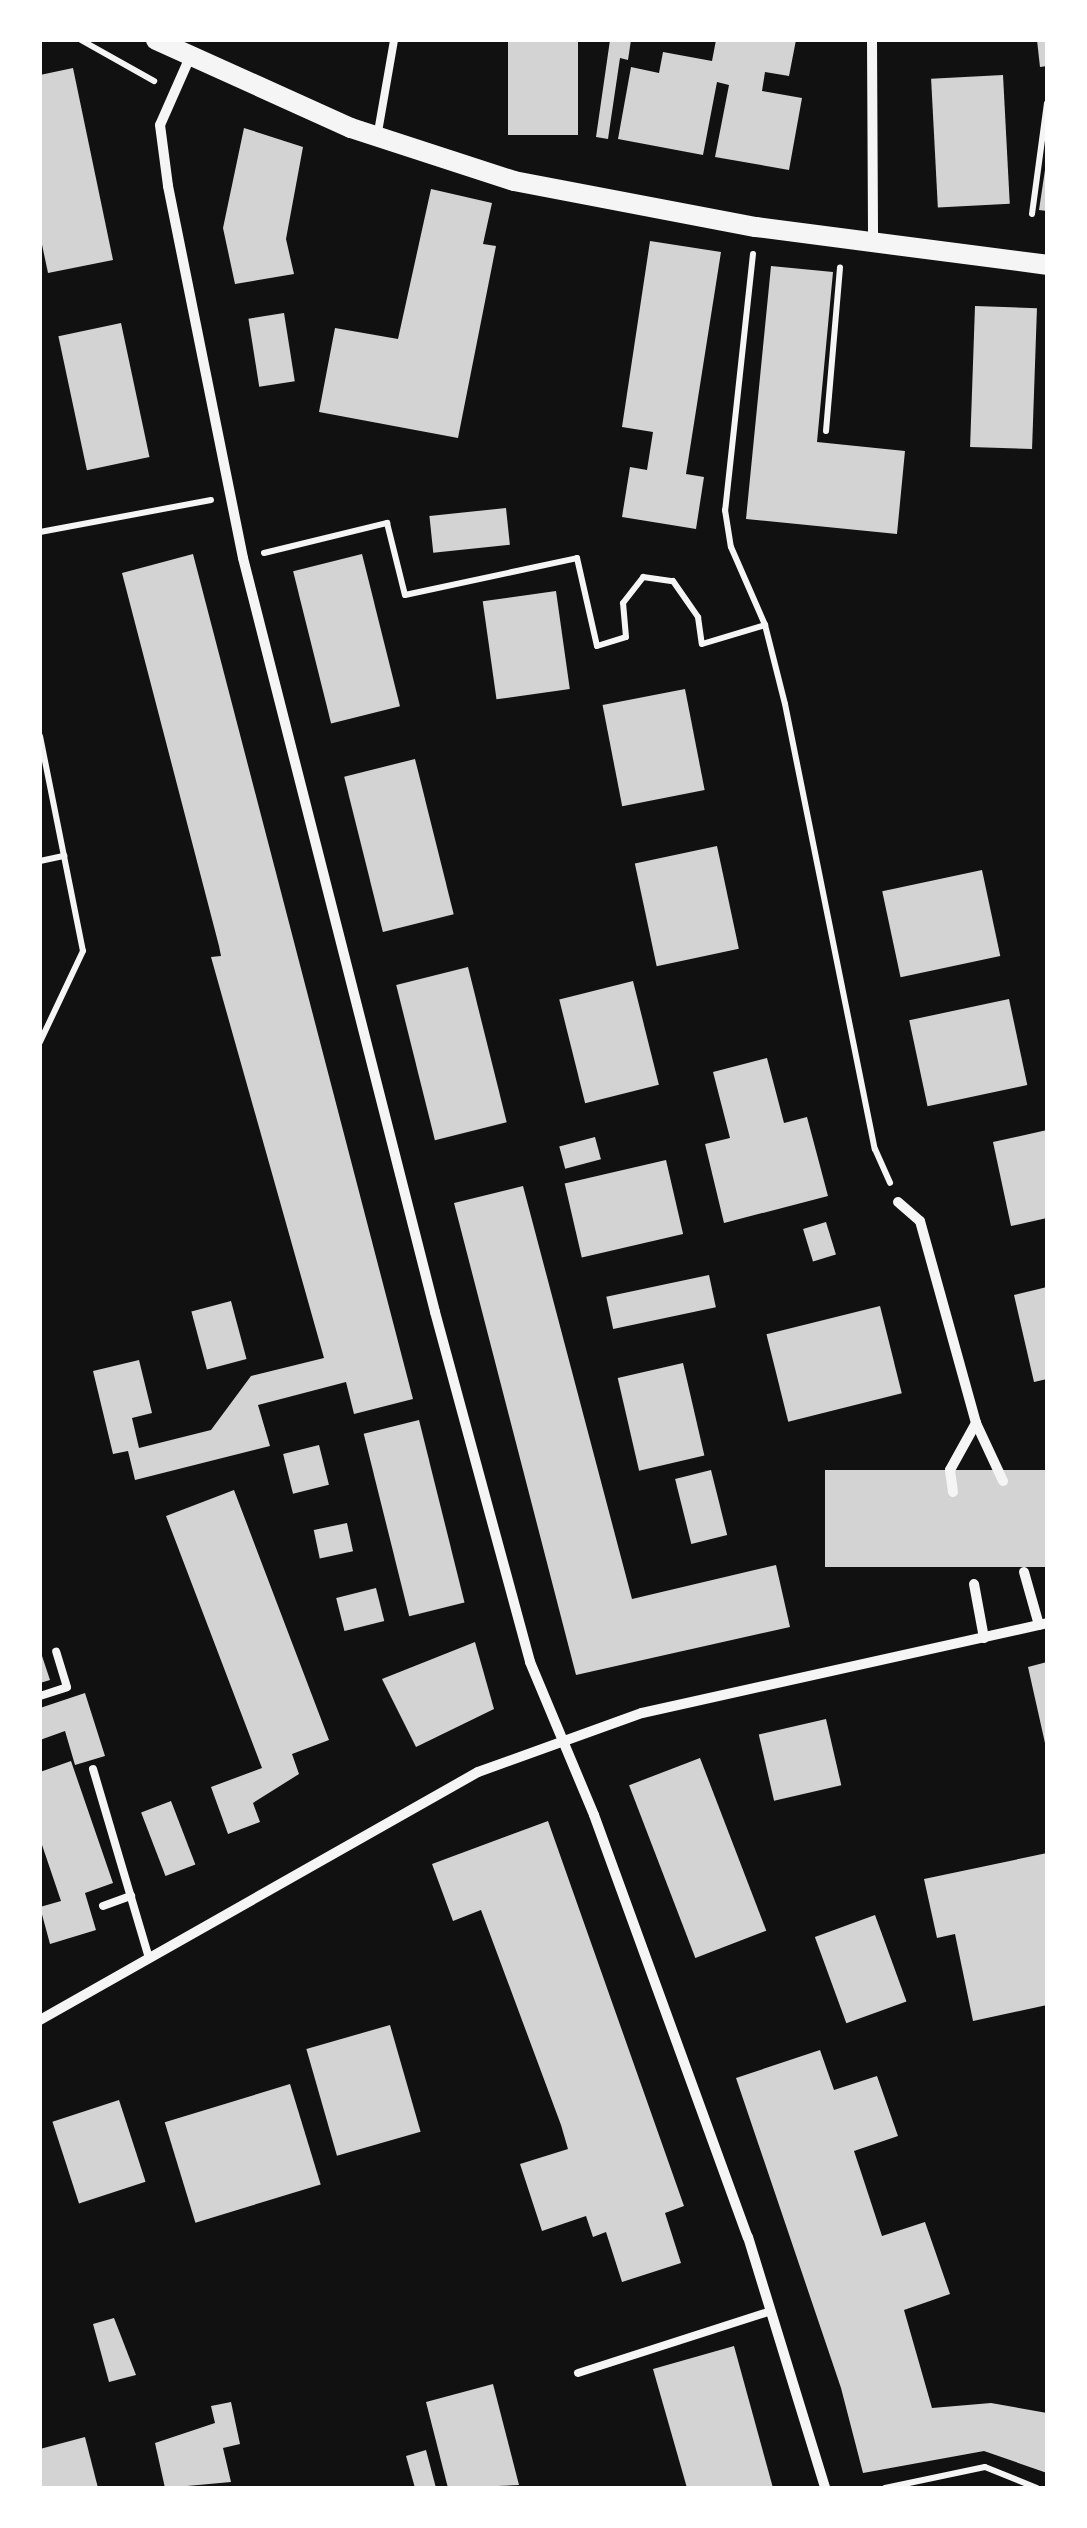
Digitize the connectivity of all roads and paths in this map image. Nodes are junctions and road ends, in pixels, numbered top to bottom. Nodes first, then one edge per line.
1 (156, 40) edge
2 (394, 40) edge
3 (872, 40) edge
4 (190, 57) junction
5 (1047, 103) edge
6 (376, 137) junction
7 (1032, 214) dead end
8 (756, 227) junction
9 (873, 244) junction
10 (840, 264) dead end
11 (1047, 265) edge
12 (826, 431) dead end
13 (230, 496) junction
14 (40, 532) edge
15 (243, 558) junction
16 (765, 626) junction
17 (40, 736) edge
18 (44, 773) edge
19 (64, 856) junction
20 (40, 861) edge
21 (40, 1042) edge
22 (898, 1202) joint
23 (976, 1422) junction
24 (1003, 1480) dead end
25 (953, 1492) dead end
26 (1024, 1572) dead end
27 (974, 1584) dead end
28 (1043, 1624) edge
29 (984, 1638) junction
30 (56, 1652) dead end
31 (40, 1696) edge
32 (564, 1742) junction
33 (93, 1769) dead end
34 (131, 1896) junction
35 (103, 1906) dead end
36 (149, 1958) junction
37 (40, 2020) edge
38 (771, 2310) junction
39 (578, 2373) dead end
40 (825, 2488) edge
41 (885, 2488) edge
42 (1037, 2488) edge

1 - 4 main road
2 - 6 lane
3 - 9 street
4 - 6 main road
4 - 13 street
5 - 7 path
6 - 8 main road
8 - 9 main road
8 - 16 path
9 - 11 main road
10 - 12 path
13 - 14 path
13 - 15 street
15 - 16 path
15 - 32 street
16 - 22 path
17 - 18 path
18 - 19 path
19 - 20 path
19 - 21 path
22 - 23 street
23 - 24 street
23 - 25 street
26 - 28 street
27 - 29 street
28 - 29 street
29 - 32 street
30 - 31 lane
32 - 36 street
32 - 38 street
33 - 34 lane
34 - 35 lane
34 - 36 lane
36 - 37 street
38 - 39 lane
38 - 40 street
41 - 42 path

